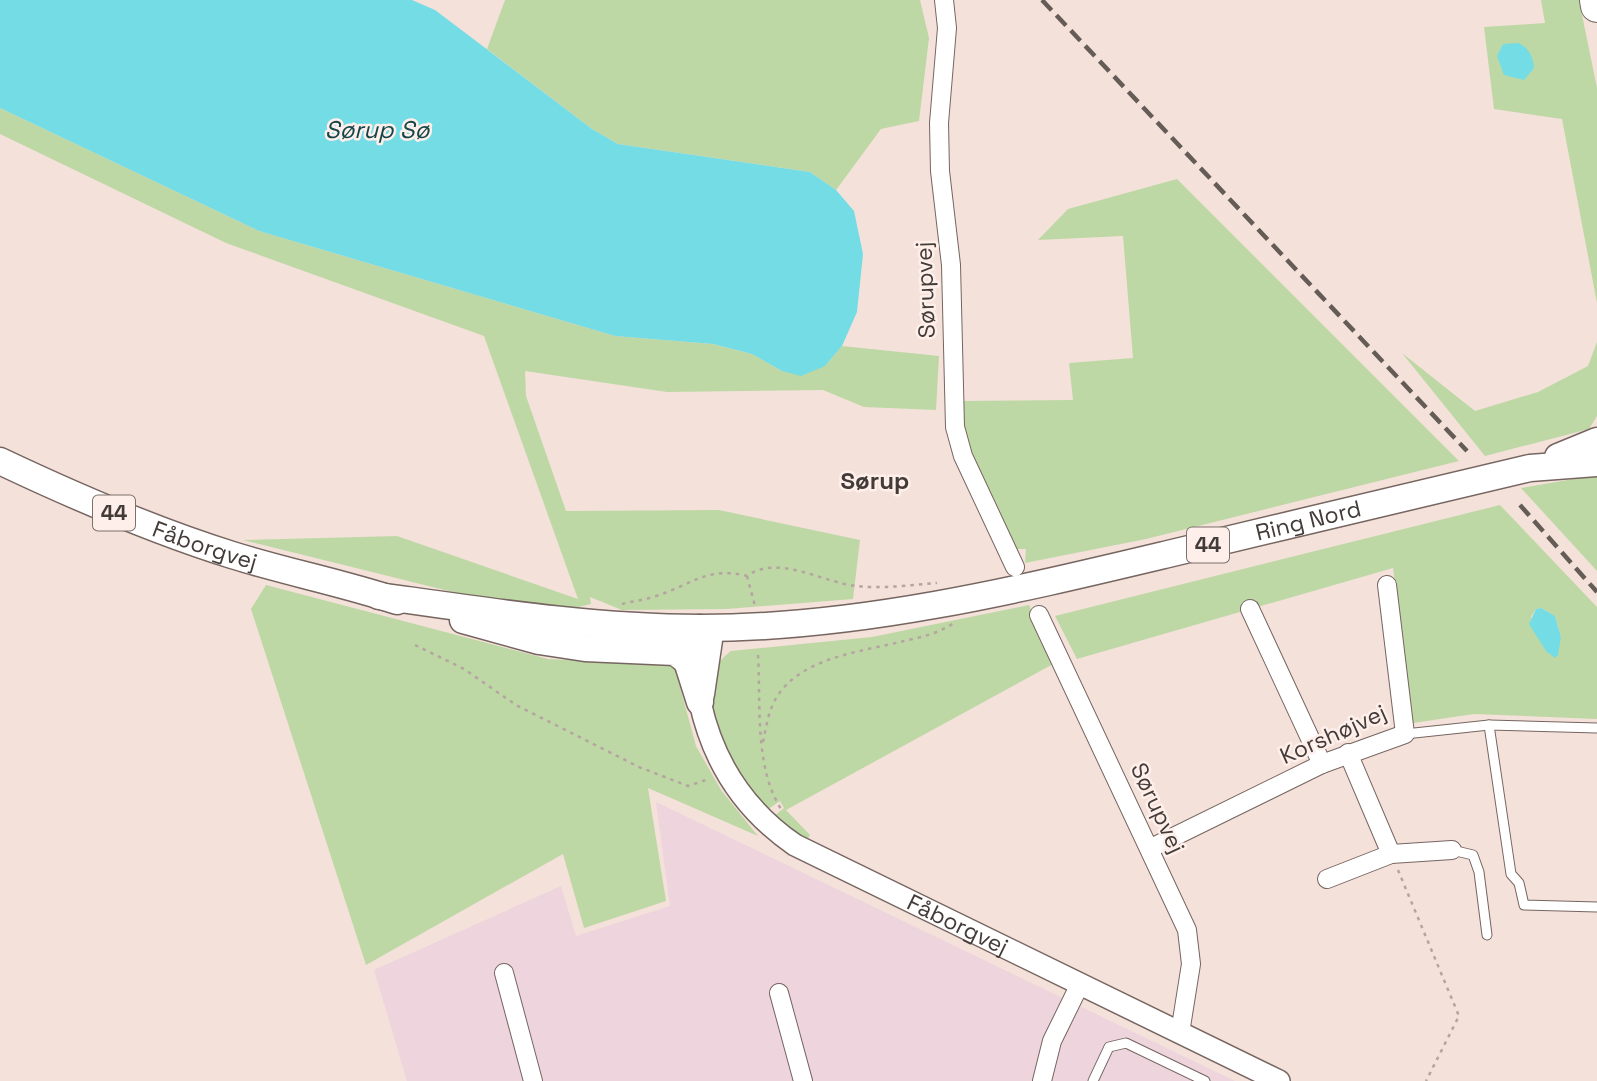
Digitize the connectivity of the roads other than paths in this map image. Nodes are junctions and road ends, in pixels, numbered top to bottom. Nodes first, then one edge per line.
1 (944, 0) edge
2 (1596, 0) edge
3 (1597, 6) edge
4 (1597, 441) edge
5 (0, 461) edge
6 (1597, 463) edge
7 (1530, 468) junction
8 (1015, 567) dead end
9 (1387, 585) dead end
10 (1005, 593) junction
11 (379, 596) junction
12 (1250, 609) dead end
13 (1038, 615) dead end
14 (697, 642) junction
15 (700, 702) joint
16 (1489, 725) junction
17 (1597, 728) edge
18 (1405, 734) junction
19 (1348, 753) junction
20 (1322, 764) junction
21 (1151, 848) junction
22 (1452, 850) joint
23 (1391, 854) junction
24 (1327, 879) dead end
25 (1597, 907) edge
26 (1487, 935) dead end
27 (504, 973) dead end
28 (1080, 985) junction
29 (779, 993) dead end
30 (1180, 1033) junction
31 (533, 1081) edge
32 (803, 1081) edge
33 (1042, 1081) edge
34 (1093, 1081) edge
35 (1205, 1081) edge
36 (1279, 1081) edge

1 - 8 street, Sørupvej
2 - 3 highway
4 - 7 main road, Ring Nord / 44
5 - 11 main road, Fåborgvej / 44
6 - 7 main road, Ring Nord / 44
7 - 10 main road, Ring Nord / 44
9 - 18 street, Korshøjvej
10 - 14 main road, Ring Nord / 44
10 - 14 main road, Ring Nord / 44
11 - 14 main road, Fåborgvej / 44
11 - 14 main road, Fåborgvej / 44
12 - 20 street
13 - 21 street, Sørupvej
14 - 15 main road
15 - 28 street, Fåborgvej
16 - 17 lane
16 - 18 lane
16 - 25 lane
18 - 19 street, Korshøjvej
19 - 20 street, Korshøjvej
19 - 23 street
20 - 21 street, Korshøjvej
21 - 30 street, Sørupvej
22 - 23 street
22 - 26 lane
23 - 24 street
27 - 31 street
28 - 30 street, Fåborgvej
28 - 33 street
29 - 32 street
30 - 36 street, Fåborgvej
34 - 35 lane

